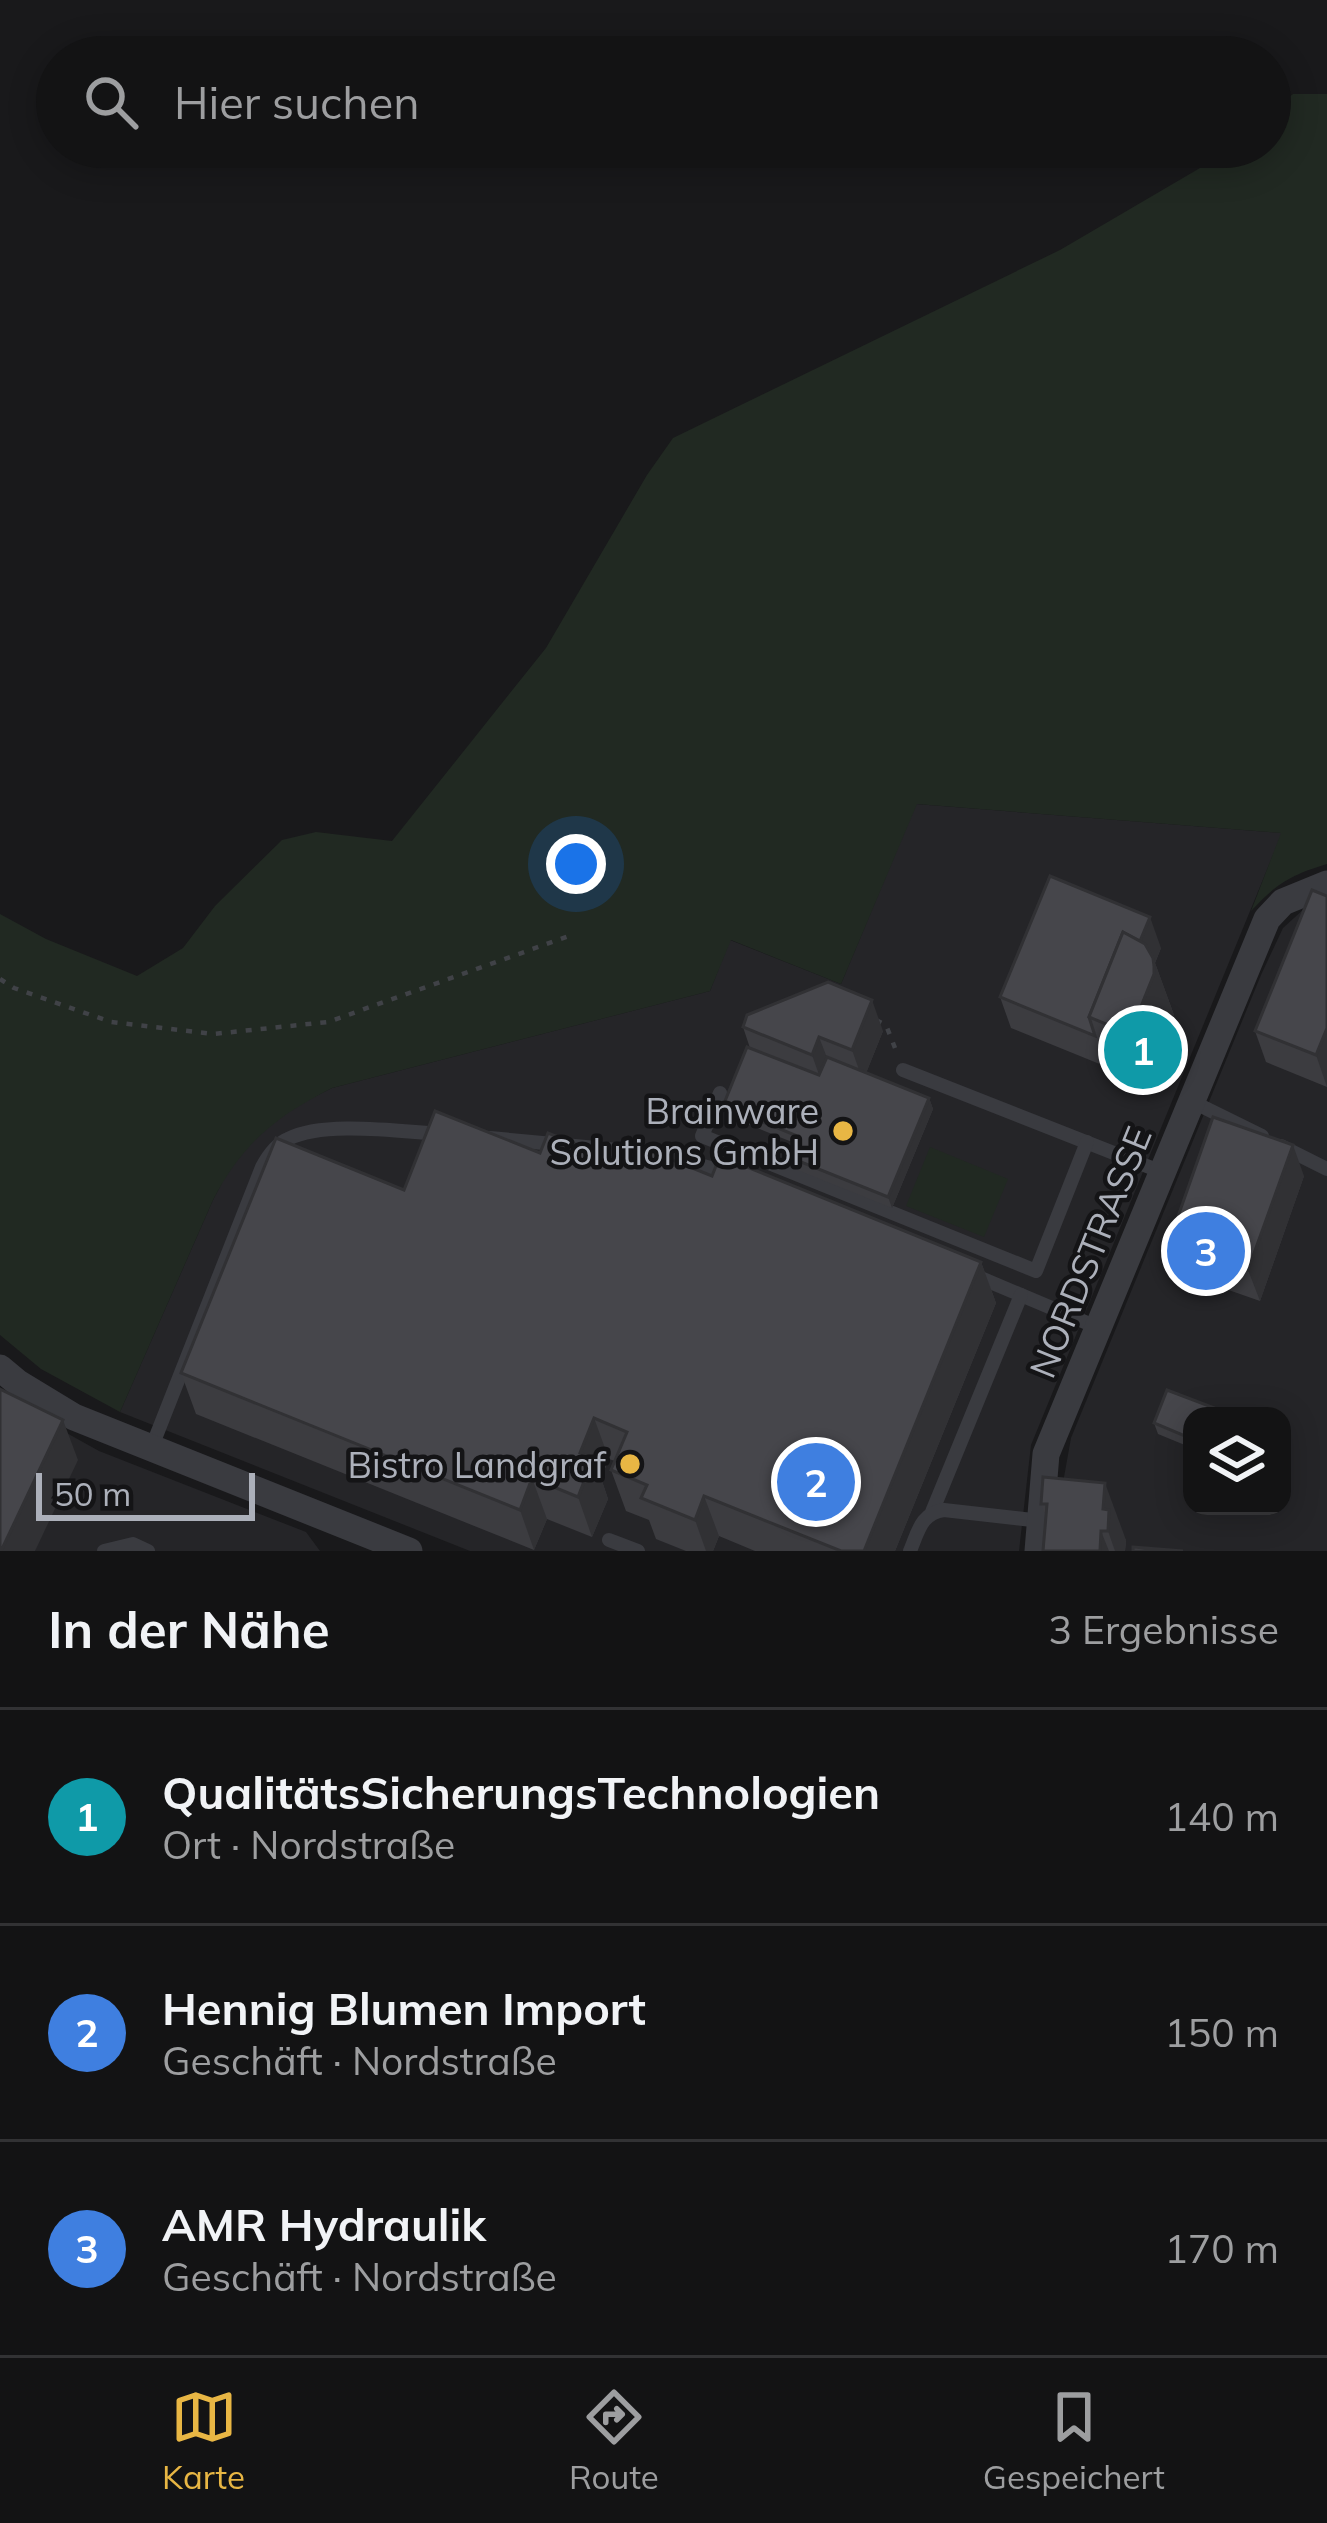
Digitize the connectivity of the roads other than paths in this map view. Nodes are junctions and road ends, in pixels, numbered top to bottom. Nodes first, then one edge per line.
1 (1327, 884) edge
2 (903, 1070) road end
3 (720, 1094) dead end
4 (1191, 1101) junction
5 (455, 1135) edge
6 (476, 1137) edge
7 (1087, 1142) junction
8 (1327, 1169) edge
9 (1162, 1172) junction
10 (742, 1178) edge
11 (959, 1268) edge
12 (1021, 1295) junction
13 (1099, 1328) junction
14 (0, 1368) edge
15 (151, 1449) junction
16 (932, 1512) junction
17 (1041, 1521) junction
18 (609, 1540) dead end
19 (351, 1541) edge
20 (104, 1551) edge
21 (148, 1551) edge
22 (409, 1551) edge
23 (638, 1551) edge
24 (910, 1551) edge
25 (1038, 1551) edge

1 - 4 street, NORDSTRASSE
2 - 7 lane
3 - 7 lane
4 - 8 lane
4 - 9 street, NORDSTRASSE
5 - 15 lane
6 - 10 lane
7 - 9 lane
9 - 13 street, NORDSTRASSE
11 - 12 lane
12 - 13 lane
12 - 16 lane
13 - 17 street, NORDSTRASSE
14 - 15 street
15 - 19 street
16 - 17 lane
16 - 24 lane
17 - 25 street, NORDSTRASSE
18 - 23 lane
19 - 22 street
20 - 21 lane

